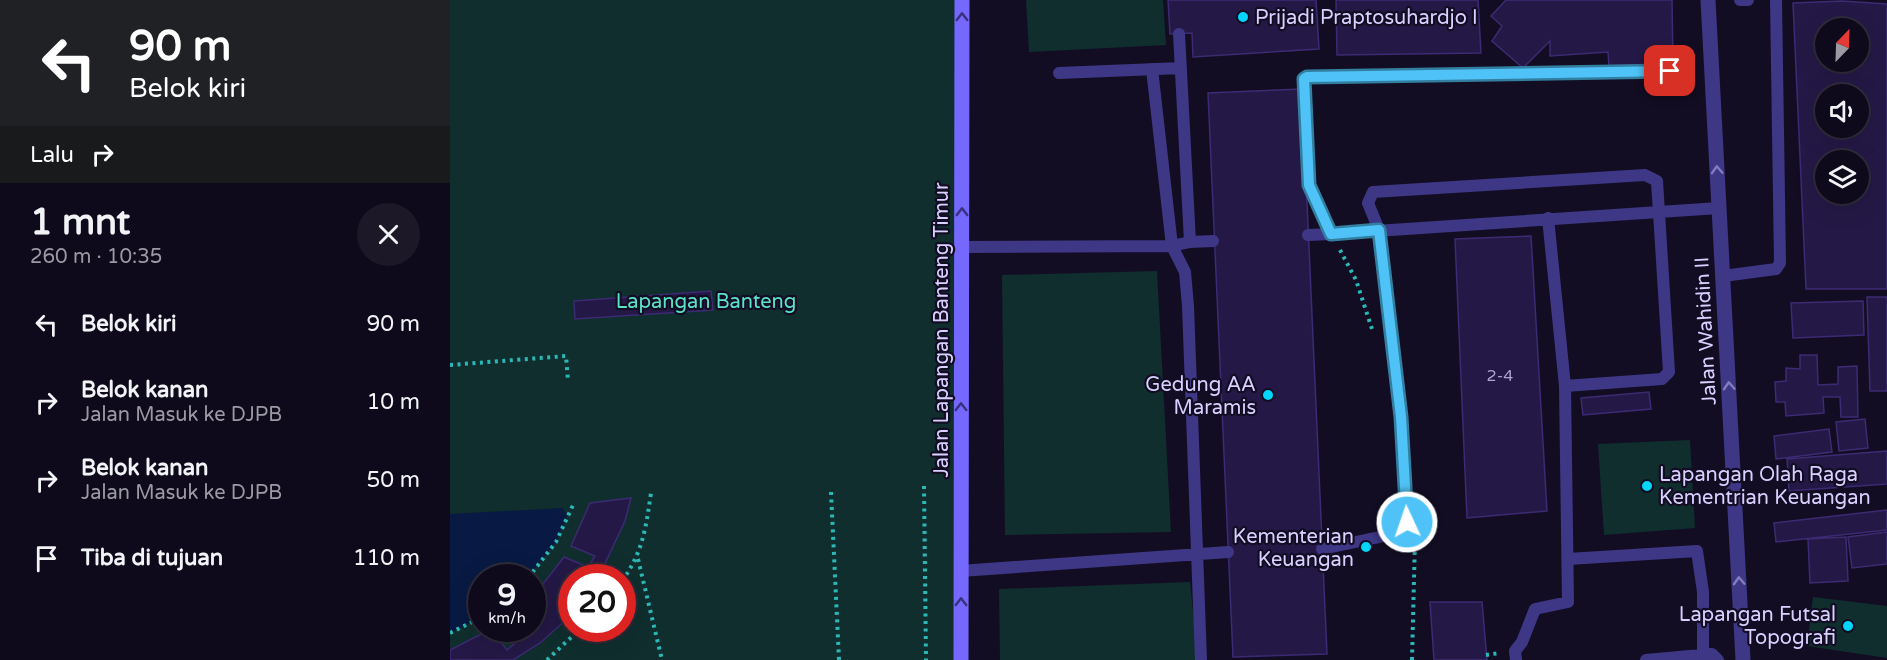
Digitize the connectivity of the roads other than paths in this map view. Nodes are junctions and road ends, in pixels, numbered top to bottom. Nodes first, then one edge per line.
1 (962, 0) edge
2 (1708, 0) edge
3 (1740, 0) edge
4 (1748, 0) edge
5 (1776, 0) edge
6 (1179, 34) dead end
7 (1181, 68) junction
8 (1152, 69) junction
9 (1670, 71) dead end
10 (1059, 73) dead end
11 (1719, 208) junction
12 (1660, 211) junction
13 (1548, 218) junction
14 (1379, 230) junction
15 (1331, 234) junction
16 (1308, 235) dead end
17 (1213, 241) dead end
18 (1190, 242) junction
19 (1172, 246) junction
20 (962, 247) junction
21 (1723, 276) junction
22 (1565, 386) junction
23 (1322, 549) dead end
24 (1228, 552) dead end
25 (1197, 556) junction
26 (1568, 559) junction
27 (960, 571) junction
28 (1703, 654) junction
29 (961, 660) edge
30 (1201, 660) edge
31 (1516, 660) edge
32 (1646, 660) edge
33 (1718, 660) edge
34 (1743, 660) edge

20 -> 1 street, Jalan Lapangan Banteng Timur
11 -> 2 street, Jalan Wahidin II
3 - 4 lane
5 - 21 lane
6 - 7 lane
7 - 8 lane
7 - 18 lane
8 - 10 lane
8 - 19 lane
9 - 15 lane
11 - 12 lane
11 - 21 street, Jalan Wahidin II
12 - 13 lane
12 - 14 lane
12 - 22 lane
13 - 14 lane
13 - 22 lane
14 - 15 lane
14 - 23 lane
15 - 16 lane
17 - 18 lane
18 - 19 lane
19 - 20 lane
19 - 25 lane
27 -> 20 street, Jalan Lapangan Banteng Timur
34 -> 21 street, Jalan Wahidin II
22 - 26 lane
24 - 25 lane
25 - 27 lane
25 - 30 lane
26 - 28 lane
26 - 31 lane
29 -> 27 street, Jalan Lapangan Banteng Timur
28 - 32 lane
28 - 33 lane

